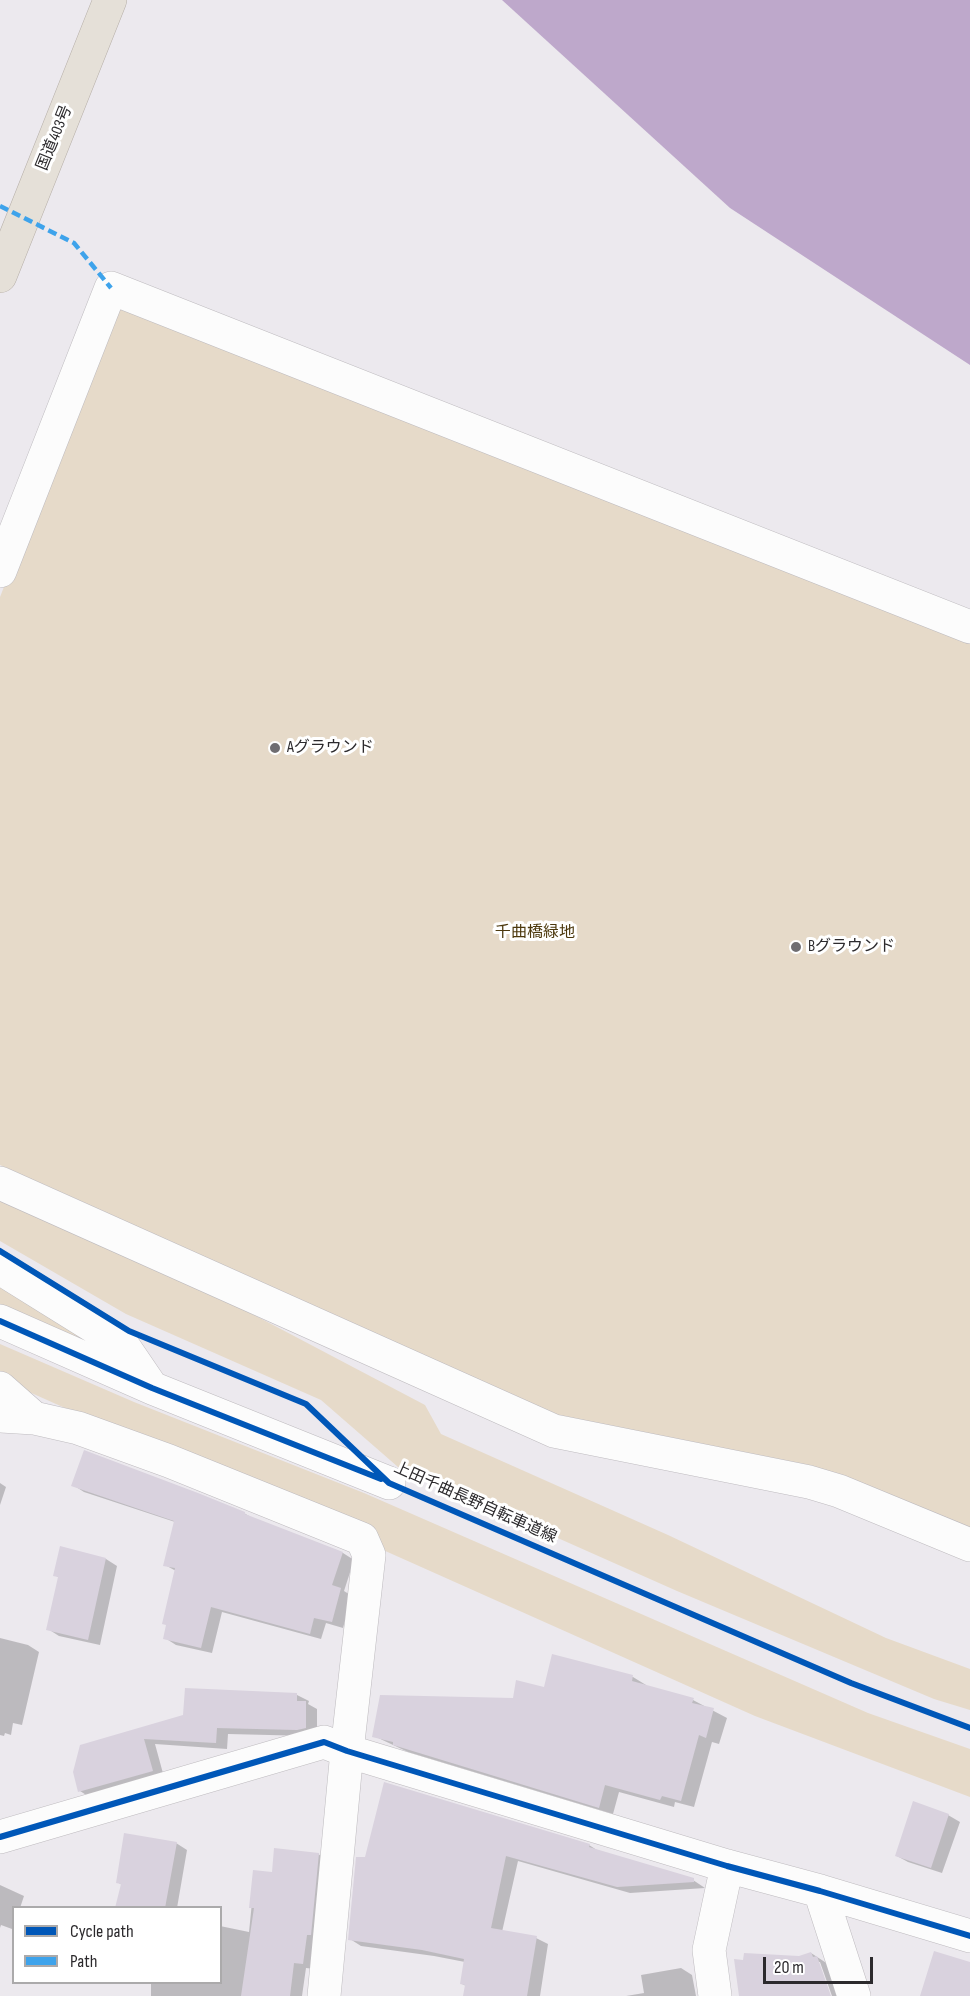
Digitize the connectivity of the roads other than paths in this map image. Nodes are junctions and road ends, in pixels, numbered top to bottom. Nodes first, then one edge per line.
1 (110, 0) edge
2 (0, 276) edge
3 (0, 571) edge
4 (970, 627) edge
5 (0, 1183) edge
6 (0, 1269) edge
7 (0, 1321) edge
8 (0, 1388) edge
9 (152, 1388) junction
10 (0, 1416) edge
11 (34, 1418) junction
12 (389, 1483) dead end
13 (970, 1545) edge
14 (347, 1750) junction
15 (0, 1837) edge
16 (727, 1866) junction
17 (820, 1891) junction
18 (970, 1936) edge
19 (324, 1996) edge
20 (715, 1996) edge
21 (854, 1996) edge

1 - 2 highway, 国道403号
3 - 4 street
5 - 13 street
6 - 9 street
7 - 9 street
8 - 11 street
9 - 12 street
10 - 11 street
11 - 14 street
14 - 15 street
14 - 16 street
14 - 19 street
16 - 17 street
16 - 20 street
17 - 18 street
17 - 21 street

